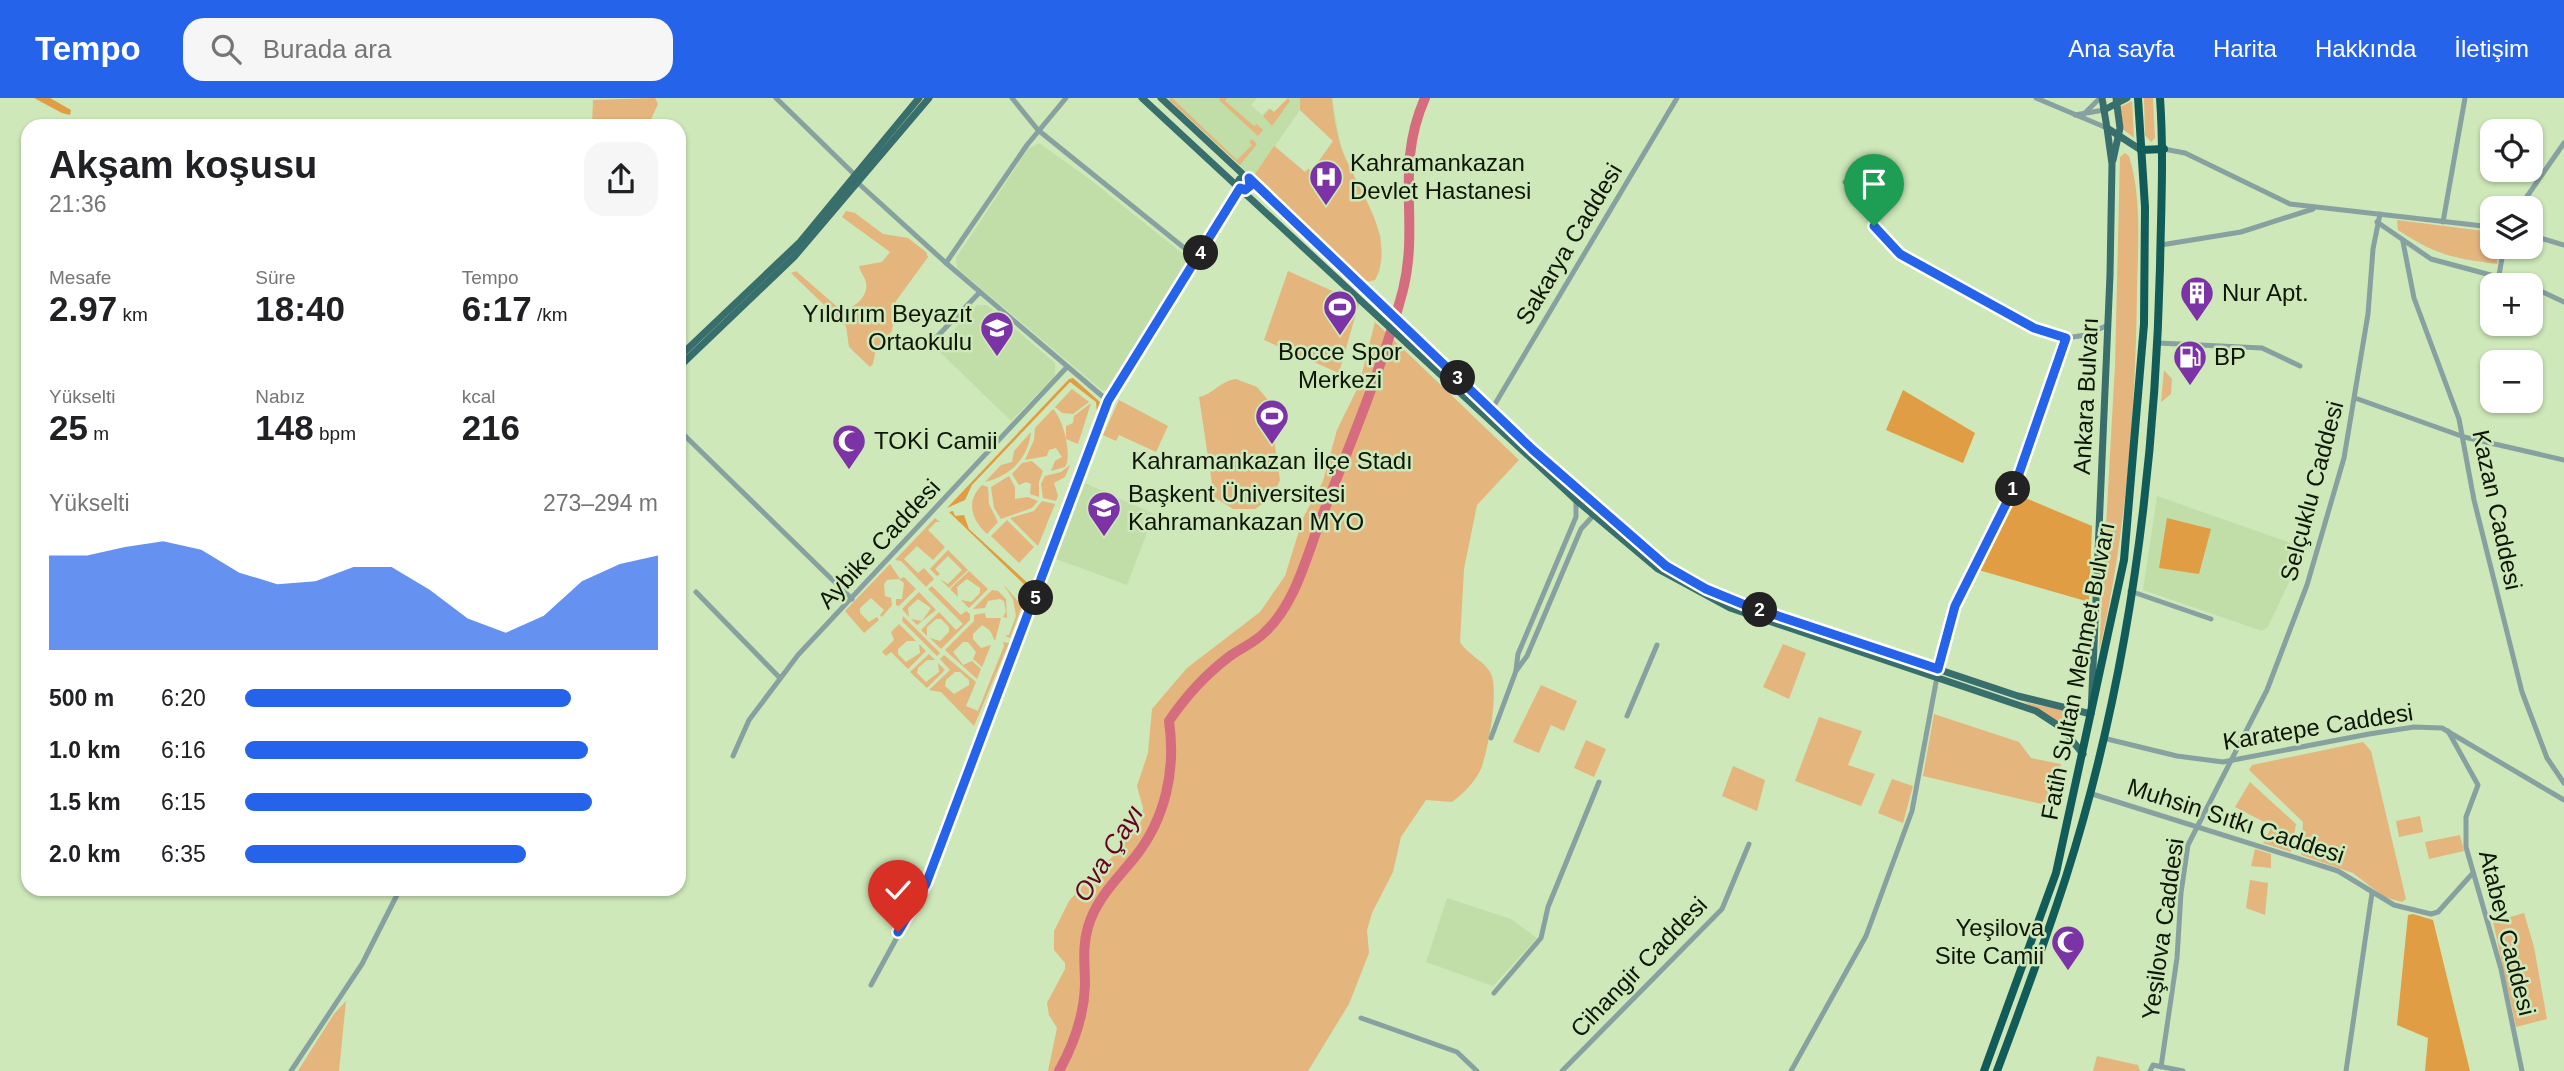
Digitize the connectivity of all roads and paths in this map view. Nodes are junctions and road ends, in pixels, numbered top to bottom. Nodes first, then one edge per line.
1 (776, 98) edge
2 (919, 98) edge
3 (929, 98) edge
4 (1012, 98) edge
5 (1066, 98) edge
6 (1142, 98) edge
7 (1161, 98) edge
8 (1676, 98) edge
9 (2036, 98) edge
10 (2101, 98) edge
11 (2127, 98) edge
12 (2138, 98) edge
13 (2160, 98) edge
14 (2465, 98) edge
15 (2117, 101) edge
16 (2104, 110) junction
17 (2084, 113) junction
18 (2075, 115) junction
19 (2107, 128) junction
20 (1038, 130) junction
21 (2120, 134) junction
22 (2564, 144) edge
23 (2164, 149) junction
24 (2141, 150) junction
25 (2112, 164) junction
26 (1249, 178) junction
27 (857, 179) junction
28 (1845, 182) dead end
29 (1240, 188) junction
30 (2527, 196) edge
31 (2316, 208) junction
32 (2380, 214) junction
33 (2377, 222) junction
34 (2443, 222) junction
35 (2480, 226) edge
36 (2543, 239) edge
37 (2403, 242) junction
38 (2161, 245) junction
39 (2564, 245) edge
40 (1198, 259) junction
41 (946, 263) junction
42 (2489, 273) edge
43 (980, 292) junction
44 (2543, 292) edge
45 (2564, 302) edge
46 (2109, 324) junction
47 (2066, 338) junction
48 (2158, 343) junction
49 (928, 346) dead end
50 (686, 350) edge
51 (686, 360) edge
52 (2300, 366) dead end
53 (1067, 367) junction
54 (2355, 398) junction
55 (1108, 401) junction
56 (1492, 409) junction
57 (686, 437) edge
58 (2464, 437) junction
59 (2564, 460) edge
60 (1576, 500) junction
61 (1593, 516) junction
62 (2130, 591) junction
63 (696, 592) dead end
64 (852, 599) junction
65 (2211, 619) dead end
66 (1657, 645) dead end
67 (1516, 671) junction
68 (1938, 673) junction
69 (779, 677) junction
70 (2091, 714) junction
71 (1627, 716) dead end
72 (2447, 729) junction
73 (1491, 738) dead end
74 (2102, 738) junction
75 (2083, 754) junction
76 (733, 756) dead end
77 (2228, 762) junction
78 (1599, 782) dead end
79 (2564, 783) edge
80 (2089, 793) junction
81 (2564, 800) edge
82 (2196, 825) junction
83 (1749, 844) dead end
84 (2472, 874) junction
85 (2372, 893) junction
86 (396, 896) edge
87 (871, 985) dead end
88 (1494, 993) dead end
89 (1361, 1018) dead end
90 (2161, 1067) junction
91 (2152, 1068) edge
92 (291, 1071) edge
93 (1477, 1071) edge
94 (1562, 1071) edge
95 (1791, 1071) edge
96 (1984, 1071) edge
97 (1997, 1071) edge
98 (2183, 1071) edge
99 (2346, 1071) edge
100 (2522, 1071) edge

1 - 27 street
2 - 27 main road
3 - 27 main road
4 - 20 street
5 - 20 street
6 - 29 main road
7 - 26 main road
8 - 56 street, Sakarya Caddesi
9 - 18 street
10 - 16 main road, Ankara Bulvarı
10 - 17 street
11 - 15 main road
12 - 24 highway, Fatih Sultan Mehmet Bulvarı
13 - 23 highway, Fatih Sultan Mehmet Bulvarı
14 - 34 street
15 - 16 main road
15 - 21 main road, Ankara Bulvarı
16 - 17 street
16 - 19 main road, Ankara Bulvarı
17 - 18 street
18 - 19 street
19 - 21 main road
19 - 25 main road, Ankara Bulvarı
20 - 40 street
20 - 41 street
21 - 24 main road
21 - 25 main road, Ankara Bulvarı
22 - 30 street
23 - 24 highway
23 - 31 street
23 - 38 highway, Fatih Sultan Mehmet Bulvarı
24 - 70 highway, Fatih Sultan Mehmet Bulvarı
25 - 46 main road, Ankara Bulvarı
26 - 29 main road
26 - 56 main road
27 - 41 street
27 - 50 main road
27 - 51 main road
28 - 47 street
29 - 40 street
29 - 60 main road
31 - 32 street
31 - 38 street
32 - 33 street, Selçuklu Caddesi
32 - 34 street
33 - 37 street
33 - 54 street, Selçuklu Caddesi
34 - 35 street
36 - 39 street
37 - 42 street
37 - 58 street, Kazan Caddesi
38 - 48 highway, Fatih Sultan Mehmet Bulvarı
40 - 55 street
41 - 43 street
43 - 49 street
43 - 53 street
44 - 45 street
46 - 47 street
46 - 70 main road, Ankara Bulvarı
47 - 68 street
48 - 52 street
48 - 62 highway, Fatih Sultan Mehmet Bulvarı
53 - 55 street
53 - 64 street, Aybike Caddesi
54 - 58 street
54 - 77 street, Selçuklu Caddesi
55 - 87 street
56 - 68 main road
57 - 64 street
58 - 59 street
58 - 79 street, Kazan Caddesi
60 - 61 main road
60 - 67 street
61 - 67 street
61 - 68 main road
62 - 65 street
62 - 74 highway, Fatih Sultan Mehmet Bulvarı
63 - 69 street
64 - 69 street, Aybike Caddesi
66 - 71 street
67 - 73 street
68 - 70 main road
68 - 75 main road
68 - 95 street
69 - 76 street, Aybike Caddesi
70 - 75 highway, Fatih Sultan Mehmet Bulvarı
72 - 77 street, Karatepe Caddesi
72 - 81 street, Karatepe Caddesi
72 - 84 street, Atabey Caddesi
74 - 77 street, Karatepe Caddesi
74 - 80 highway, Fatih Sultan Mehmet Bulvarı
75 - 96 highway, Fatih Sultan Mehmet Bulvarı
77 - 82 street, Yeşilova Caddesi
78 - 88 street
80 - 82 street, Muhsin Sıtkı Caddesi
80 - 97 highway, Fatih Sultan Mehmet Bulvarı
82 - 85 street, Muhsin Sıtkı Caddesi
82 - 90 street, Yeşilova Caddesi
83 - 94 street, Cihangir Caddesi
84 - 85 street, Muhsin Sıtkı Caddesi
84 - 100 street, Atabey Caddesi
85 - 99 street
86 - 92 street
89 - 93 street
90 - 91 street
90 - 98 street

